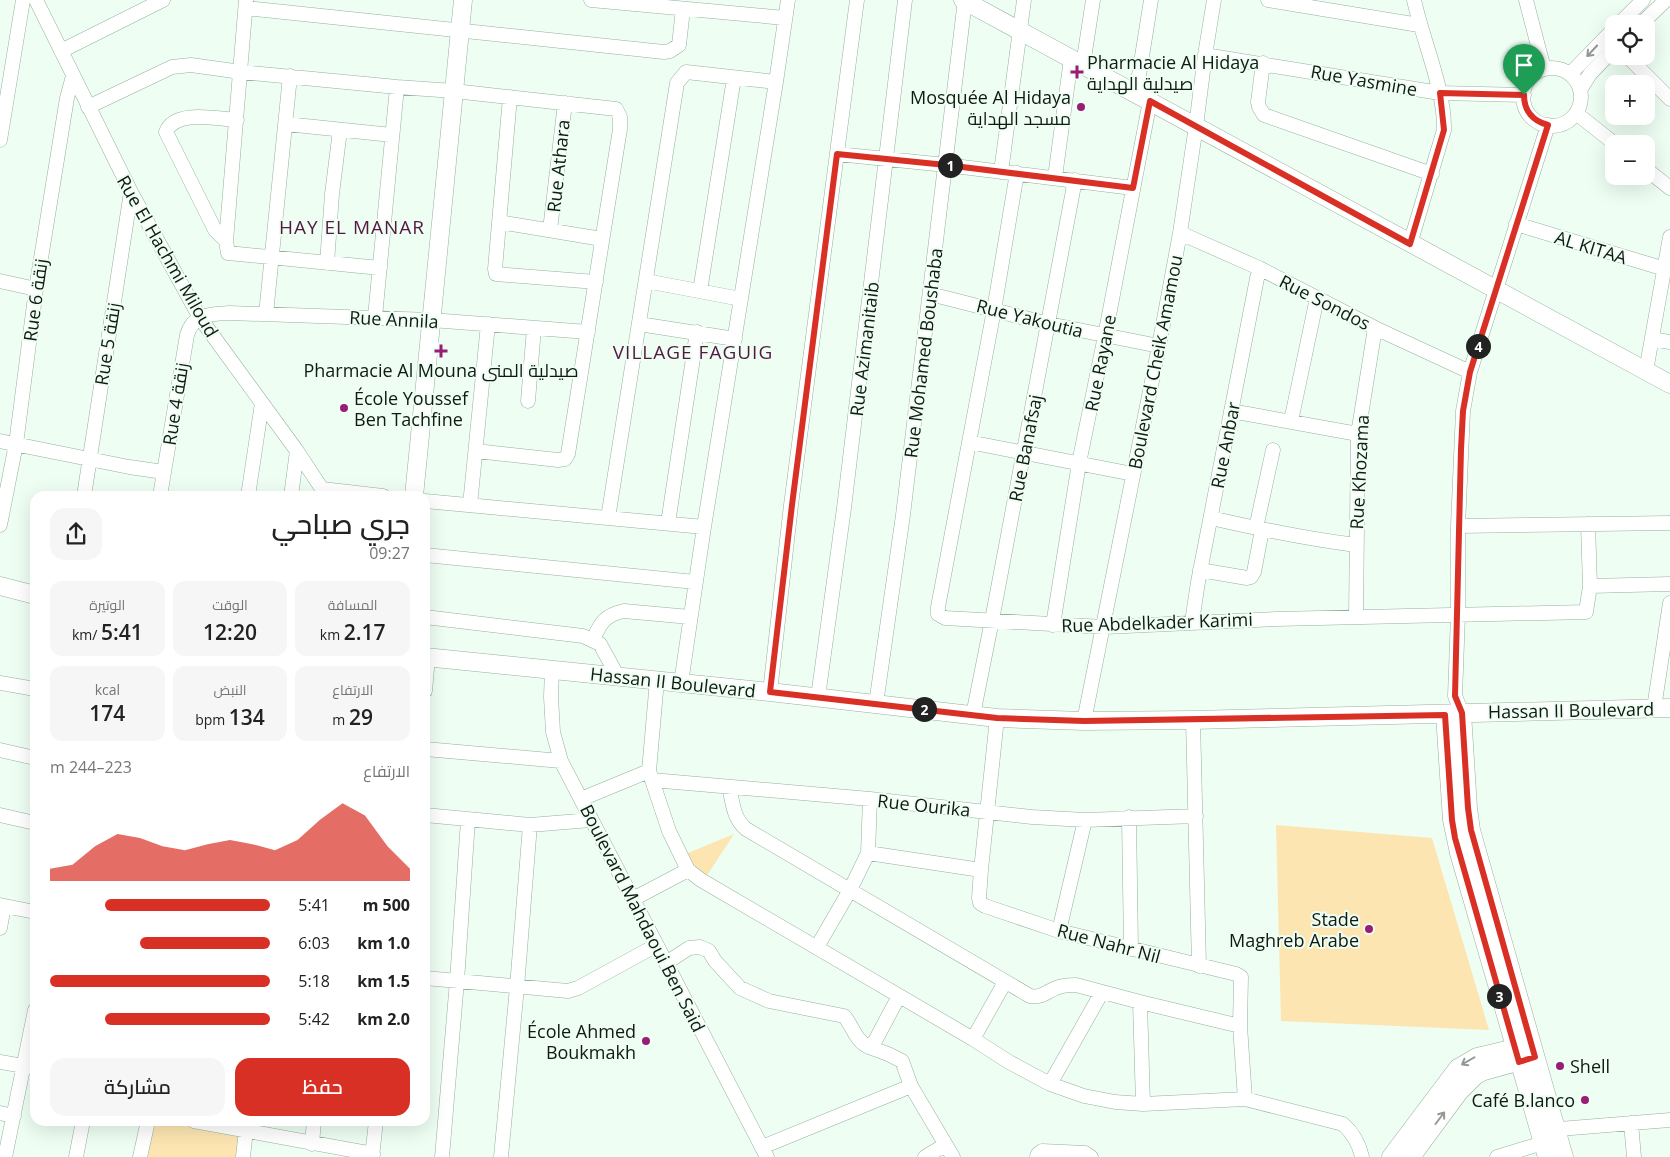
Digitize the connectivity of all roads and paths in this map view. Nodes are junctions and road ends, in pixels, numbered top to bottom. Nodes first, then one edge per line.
1 (23, 0) edge
2 (36, 0) edge
3 (163, 0) edge
4 (463, 0) edge
5 (600, 0) edge
6 (788, 0) edge
7 (857, 0) edge
8 (905, 0) edge
9 (964, 0) edge
10 (1024, 0) edge
11 (1093, 0) edge
12 (1150, 0) edge
13 (1214, 0) edge
14 (1268, 0) edge
15 (1414, 0) edge
16 (1526, 0) edge
17 (1643, 0) edge
18 (1666, 0) edge
19 (246, 4) edge
20 (683, 9) junction
21 (1628, 15) edge
22 (1650, 15) edge
23 (785, 18) junction
24 (1419, 25) junction
25 (460, 30) junction
26 (1020, 31) junction
27 (1605, 42) edge
28 (61, 51) junction
29 (1205, 55) junction
30 (1605, 59) edge
31 (1077, 62) junction
32 (1263, 63) junction
33 (1637, 65) edge
34 (1544, 69) junction
35 (241, 72) junction
36 (1570, 74) junction
37 (73, 76) junction
38 (290, 76) junction
39 (734, 78) junction
40 (776, 82) junction
41 (397, 88) junction
42 (1580, 90) junction
43 (454, 91) junction
44 (1440, 93) junction
45 (1524, 95) junction
46 (510, 97) junction
47 (1143, 98) junction
48 (1670, 99) edge
49 (564, 103) junction
50 (88, 107) junction
51 (1576, 113) junction
52 (237, 120) junction
53 (286, 124) junction
54 (1548, 125) junction
55 (1196, 126) junction
56 (340, 130) junction
57 (392, 135) junction
58 (1605, 136) edge
59 (0, 140) edge
60 (837, 154) junction
61 (886, 159) junction
62 (946, 165) junction
63 (1002, 172) junction
64 (1017, 173) junction
65 (1432, 174) junction
66 (1655, 176) edge
67 (1055, 178) junction
68 (1075, 180) junction
69 (1133, 188) junction
70 (1670, 188) edge
71 (131, 192) junction
72 (499, 222) junction
73 (1516, 224) junction
74 (550, 230) junction
75 (1180, 233) junction
76 (1670, 237) edge
77 (602, 239) junction
78 (226, 241) junction
79 (1410, 244) junction
80 (272, 258) junction
81 (327, 263) junction
82 (1667, 263) edge
83 (380, 268) junction
84 (1259, 268) junction
85 (0, 281) edge
86 (646, 281) junction
87 (596, 282) junction
88 (36, 288) junction
89 (700, 291) junction
90 (1496, 291) junction
91 (930, 294) junction
92 (1317, 298) junction
93 (741, 299) junction
94 (994, 310) junction
95 (266, 314) junction
96 (375, 317) junction
97 (200, 318) junction
98 (431, 320) junction
99 (488, 324) junction
100 (639, 324) junction
101 (1049, 324) junction
102 (534, 328) junction
103 (1375, 328) junction
104 (588, 332) junction
105 (697, 332) junction
106 (1105, 336) junction
107 (735, 339) junction
108 (1652, 339) junction
109 (1670, 342) edge
110 (1159, 346) junction
111 (1646, 371) junction
112 (1470, 372) junction
113 (1670, 384) edge
114 (528, 401) dead end
115 (262, 403) junction
116 (1231, 411) junction
117 (1291, 421) junction
118 (1358, 434) junction
119 (0, 441) edge
120 (969, 442) junction
121 (16, 444) junction
122 (1273, 450) dead end
123 (297, 451) junction
124 (476, 451) junction
125 (1024, 452) junction
126 (90, 459) junction
127 (1079, 463) junction
128 (164, 472) junction
129 (1133, 474) junction
130 (85, 491) edge
131 (161, 491) edge
132 (249, 491) edge
133 (292, 491) edge
134 (323, 491) edge
135 (414, 491) edge
136 (430, 501) edge
137 (470, 505) junction
138 (608, 518) junction
139 (1211, 518) junction
140 (668, 523) junction
141 (1670, 523) edge
142 (1588, 524) junction
143 (0, 525) edge
144 (1458, 526) junction
145 (704, 527) junction
146 (1259, 529) junction
147 (1356, 545) junction
148 (430, 556) edge
149 (1200, 570) junction
150 (695, 582) junction
151 (1670, 584) edge
152 (0, 586) edge
153 (1590, 586) junction
154 (30, 593) edge
155 (1670, 603) edge
156 (1458, 615) junction
157 (690, 617) junction
158 (1356, 617) junction
159 (430, 618) edge
160 (992, 620) junction
161 (1192, 622) junction
162 (1053, 625) junction
163 (1104, 627) junction
164 (593, 640) junction
165 (430, 657) edge
166 (552, 669) junction
167 (618, 676) junction
168 (656, 680) junction
169 (0, 683) edge
170 (681, 683) junction
171 (30, 688) edge
172 (770, 692) junction
173 (818, 697) junction
174 (876, 704) junction
175 (1662, 708) edge
176 (1453, 714) junction
177 (973, 715) junction
178 (997, 718) junction
179 (1193, 720) junction
180 (1084, 721) junction
181 (430, 749) edge
182 (0, 750) edge
183 (30, 757) edge
184 (561, 760) junction
185 (651, 775) junction
186 (729, 787) junction
187 (582, 799) junction
188 (870, 799) junction
189 (988, 812) junction
190 (0, 815) edge
191 (430, 816) edge
192 (1196, 816) junction
193 (1129, 817) junction
194 (468, 820) junction
195 (591, 820) junction
196 (1085, 820) junction
197 (30, 822) edge
198 (530, 825) junction
199 (868, 853) junction
200 (688, 870) junction
201 (981, 870) junction
202 (850, 890) junction
203 (633, 899) junction
204 (2, 906) edge
205 (30, 911) edge
206 (0, 928) edge
207 (1059, 931) junction
208 (657, 945) junction
209 (817, 947) junction
210 (1131, 949) junction
211 (666, 963) junction
212 (1199, 966) junction
213 (430, 978) edge
214 (456, 981) junction
215 (1005, 982) junction
216 (517, 987) junction
217 (1102, 992) junction
218 (899, 996) junction
219 (1140, 1002) junction
220 (1240, 1026) junction
221 (973, 1039) junction
222 (870, 1047) junction
223 (1525, 1053) junction
224 (0, 1062) edge
225 (30, 1067) edge
226 (1050, 1084) junction
227 (911, 1086) junction
228 (1245, 1098) junction
229 (1143, 1104) junction
230 (0, 1113) edge
231 (14, 1116) junction
232 (1670, 1120) edge
233 (1631, 1123) junction
234 (82, 1126) edge
235 (147, 1126) edge
236 (314, 1126) edge
237 (376, 1126) edge
238 (246, 1127) edge
239 (1546, 1140) edge
240 (312, 1144) junction
241 (765, 1152) edge
242 (950, 1152) edge
243 (373, 1156) edge
244 (5, 1157) edge
245 (76, 1157) edge
246 (140, 1157) edge
247 (243, 1157) edge
248 (442, 1157) edge
249 (501, 1157) edge
250 (925, 1157) edge
251 (1037, 1157) edge
252 (1091, 1157) edge
253 (1362, 1157) edge
254 (1391, 1157) edge
255 (1411, 1157) edge
256 (1497, 1157) edge
257 (1564, 1157) edge
258 (1634, 1157) edge

1 - 59 street
2 - 28 street, Rue El Hachmi Miloud
3 - 28 street
4 - 25 main road
5 - 20 street
6 - 23 street
7 - 60 street
8 - 61 street, Rue Azimanitaib
9 - 26 main road
9 - 62 street, Rue Mohamed Boushaba
10 - 26 street
11 - 31 street
12 - 47 street, Rue Rayane
13 - 29 street, Boulevard Cheik Amamou
14 - 24 street
15 - 24 street
16 - 34 street
17 - 21 street
18 - 22 street
19 - 25 street
19 - 35 street
20 - 23 street
20 - 25 street
23 - 40 street
24 - 44 street
25 - 43 main road
26 - 31 main road
26 - 63 street
27 -> 36 street
28 - 37 street, Rue El Hachmi Miloud
29 - 32 street, Rue Yasmine
29 - 55 street, Boulevard Cheik Amamou
30 - 42 street
31 - 47 main road
31 - 67 street
32 - 44 street, Rue Yasmine
32 - 65 street
33 - 48 street
34 - 36 street
34 - 45 street
35 - 38 street
35 - 50 street
35 - 52 street
36 - 42 street
37 - 50 street, Rue El Hachmi Miloud
37 - 88 street, Rue 6 زنقة
38 - 41 street
38 - 53 street
39 - 40 street
39 - 86 street
39 - 89 street
40 - 93 street
41 - 43 street
41 - 57 street
42 - 51 street
43 - 46 street
43 - 98 main road
44 - 45 street, Rue Yasmine
44 - 65 street
45 - 54 street
46 - 49 street
46 - 72 street
47 - 55 main road
47 - 69 street, Rue Rayane
49 - 74 street, Rue Athara
49 - 77 street
50 - 71 street, Rue El Hachmi Miloud
51 - 54 street
51 - 58 street
52 - 78 street
52 - 78 street
53 - 56 street
53 - 80 street
54 - 73 street
55 - 75 street, Boulevard Cheik Amamou
55 - 79 main road
56 - 57 street
56 - 81 street
57 - 83 street
60 - 61 street
60 - 172 street
61 - 62 street
61 - 173 street, Rue Azimanitaib
62 - 63 street
62 - 91 street, Rue Mohamed Boushaba
63 - 64 street
64 - 67 street
64 - 94 street, Rue Abdelkader Karimi
65 - 79 street
66 - 70 street
67 - 68 street
68 - 69 street
68 - 101 street, Rue Banafsaj
69 - 106 street, Rue Rayane
71 - 97 street, Rue El Hachmi Miloud
71 - 126 street, Rue 5 زنقة
72 - 74 street
72 - 87 street
73 - 82 street, AL KITAA
73 - 90 street
74 - 77 street
75 - 84 street, Rue Sondos
75 - 110 street, Boulevard Cheik Amamou
76 - 82 street
77 - 87 street
78 - 80 street
79 - 90 main road
80 - 81 street
80 - 95 street
81 - 83 street
82 - 108 street
83 - 96 street
84 - 92 street, Rue Sondos
84 - 116 street, Rue Anbar
85 - 88 street
86 - 89 street
86 - 100 street
87 - 104 street
88 - 121 street, Rue 6 زنقة
89 - 93 street
90 - 111 main road
90 - 112 street
91 - 94 street, Rue Yakoutia
91 - 174 street, Rue Mohamed Boushaba
92 - 103 street, Rue Sondos
92 - 117 street
93 - 107 street
94 - 101 street, Rue Yakoutia
94 - 120 street, Rue Abdelkader Karimi
95 - 96 street, Rue Annila
95 - 97 street, Rue Annila
96 - 98 street, Rue Annila
97 - 115 street, Rue El Hachmi Miloud
97 - 128 street, Rue 4 زنقة
98 - 99 street, Rue Annila
98 - 135 main road
99 - 102 street, Rue Annila
99 - 124 street
100 - 105 street
100 - 138 street
101 - 106 street, Rue Yakoutia
101 - 125 street, Rue Banafsaj
102 - 104 street, Rue Annila
102 - 114 street
103 - 112 street, Rue Sondos
103 - 118 street, Rue Khozama
104 - 124 street
105 - 107 street
105 - 140 street
106 - 110 street, Rue Yakoutia
106 - 127 street, Rue Rayane
107 - 145 street
108 - 109 street
108 - 111 street
110 - 129 street, Boulevard Cheik Amamou
111 - 113 main road
112 - 144 street
115 - 123 street, Rue El Hachmi Miloud
115 - 132 street
116 - 117 street
116 - 139 street, Rue Anbar
117 - 118 street
118 - 147 street, Rue Khozama
119 - 121 street
120 - 125 street
120 - 160 street, Rue Abdelkader Karimi
121 - 126 street
121 - 143 street, Rue 6 زنقة
122 - 146 street
123 - 133 street
123 - 134 street, Rue El Hachmi Miloud
124 - 137 street
125 - 127 street
125 - 160 street, Rue Banafsaj
126 - 128 street
126 - 130 street, Rue 5 زنقة
127 - 129 street
127 - 162 street, Rue Rayane
128 - 131 street, Rue 4 زنقة
129 - 163 street, Boulevard Cheik Amamou
136 - 137 street
137 - 138 street
138 - 140 street
139 - 146 street
139 - 149 street, Rue Anbar
140 - 145 street
141 - 142 street
142 - 144 street
142 - 153 street
144 - 156 street
145 - 150 street
146 - 147 street
146 - 149 street
147 - 158 street, Rue Khozama
148 - 150 street
149 - 161 street, Rue Anbar
150 - 157 street
151 - 153 street
152 - 154 main road
153 - 156 street, Rue Abdelkader Karimi
155 - 175 street
156 - 158 street, Rue Abdelkader Karimi
156 - 176 street
157 - 164 street
157 - 170 street
158 - 161 street, Rue Abdelkader Karimi
159 - 164 street
160 - 162 street, Rue Abdelkader Karimi
160 - 177 street, Rue Banafsaj
161 - 163 street, Rue Abdelkader Karimi
162 - 163 street, Rue Abdelkader Karimi
163 - 180 street, Boulevard Cheik Amamou
164 - 167 street
165 - 166 main road, Hassan II Boulevard
166 - 167 main road, Hassan II Boulevard
166 - 184 street, Boulevard Mahdaoui Ben Said
167 - 168 main road, Hassan II Boulevard
168 - 170 main road, Hassan II Boulevard
168 - 185 street
169 - 171 street
170 - 172 main road, Hassan II Boulevard
172 - 173 main road, Hassan II Boulevard
173 - 174 main road, Hassan II Boulevard
174 - 177 main road, Hassan II Boulevard
175 - 176 main road, Hassan II Boulevard
176 - 179 main road, Hassan II Boulevard
176 - 223 main road
177 - 178 main road, Hassan II Boulevard
178 - 180 main road, Hassan II Boulevard
178 - 189 street
179 - 180 main road, Hassan II Boulevard
179 - 192 street
181 - 184 street
182 - 183 street
184 - 187 street, Boulevard Mahdaoui Ben Said
185 - 186 street, Rue Ourika
185 - 187 street, Rue Ourika
185 - 200 street
186 - 188 street, Rue Ourika
186 - 202 street
187 - 195 street, Boulevard Mahdaoui Ben Said
188 - 189 street, Rue Ourika
188 - 199 street
189 - 196 street, Rue Ourika
189 - 201 street
190 - 197 street
191 - 194 street
192 - 193 street, Rue Ourika
192 - 212 street
193 - 196 street, Rue Ourika
193 - 210 street
194 - 198 street
194 - 214 street
195 - 198 street
195 - 203 street, Boulevard Mahdaoui Ben Said
196 - 207 street
198 - 216 street
199 - 201 street
199 - 202 street
200 - 203 street
200 - 209 street
201 - 207 street, Rue Nahr Nil
202 - 209 street
202 - 215 street
203 - 208 street, Boulevard Mahdaoui Ben Said
204 - 205 street
204 - 206 street
207 - 210 street, Rue Nahr Nil
208 - 211 street, Boulevard Mahdaoui Ben Said
208 - 216 street
209 - 218 street
210 - 212 street, Rue Nahr Nil
211 - 222 street
211 - 241 street, Boulevard Mahdaoui Ben Said
212 - 220 street, Rue Nahr Nil
213 - 214 street
214 - 216 street
214 - 248 street
215 - 217 street
215 - 221 street
216 - 249 street
217 - 219 street
217 - 226 street
218 - 221 street
218 - 222 street
219 - 220 street
219 - 229 street
220 - 228 street
221 - 226 street
222 - 227 street
223 - 239 main road
223 -> 254 main road
255 -> 223 main road
224 - 225 street
225 - 231 street
226 - 229 street
227 - 241 street
227 - 242 street
228 - 229 street
228 - 253 street
230 - 231 street
231 - 244 street
232 - 233 street
233 - 239 street
233 - 258 street
234 - 245 street
235 - 246 street
236 - 240 street
237 - 243 street
238 - 240 street
238 - 247 street
239 - 256 street
239 - 257 main road
240 - 243 street
242 - 250 street
251 - 252 street

